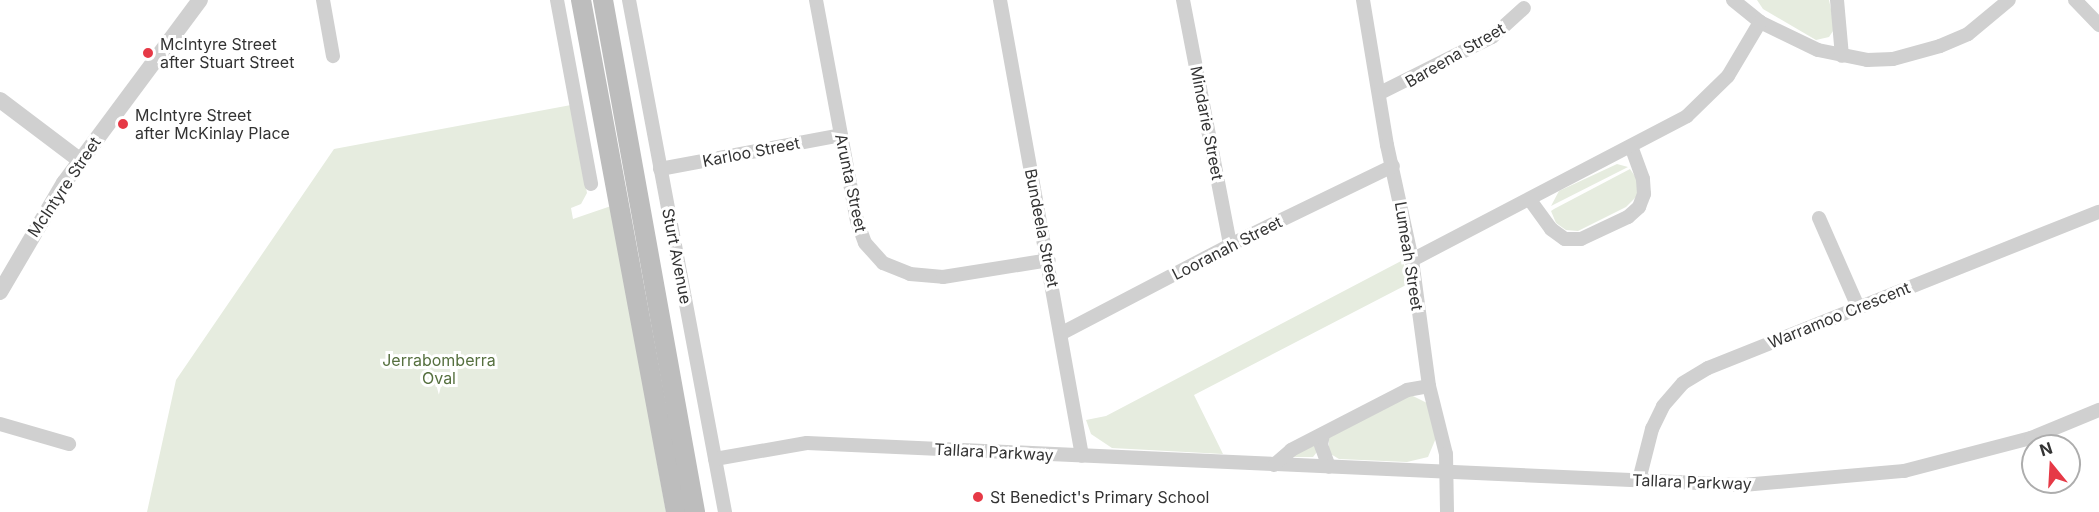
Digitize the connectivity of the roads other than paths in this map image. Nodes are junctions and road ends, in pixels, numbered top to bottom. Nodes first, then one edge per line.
1 (200, 0) edge
2 (323, 0) edge
3 (557, 0) edge
4 (581, 0) edge
5 (603, 0) edge
6 (629, 0) edge
7 (816, 0) edge
8 (1000, 0) edge
9 (1183, 0) edge
10 (1363, 0) edge
11 (1733, 0) edge
12 (1838, 0) edge
13 (2009, 0) edge
14 (2075, 0) edge
15 (1524, 8) dead end
16 (1760, 22) junction
17 (2099, 26) edge
18 (333, 56) dead end
19 (1842, 56) junction
20 (1380, 93) junction
21 (0, 100) edge
22 (841, 135) junction
23 (1630, 146) junction
24 (81, 161) junction
25 (1393, 166) junction
26 (660, 169) junction
27 (591, 184) dead end
28 (1530, 200) junction
29 (2099, 212) edge
30 (1819, 218) dead end
31 (1230, 245) junction
32 (1049, 260) junction
33 (1412, 260) junction
34 (0, 292) edge
35 (1858, 307) junction
36 (1062, 333) junction
37 (1429, 386) junction
38 (2099, 410) edge
39 (0, 424) edge
40 (1323, 434) junction
41 (69, 444) dead end
42 (684, 453) junction
43 (1082, 456) junction
44 (715, 459) junction
45 (1275, 465) junction
46 (1329, 467) junction
47 (1447, 472) junction
48 (1639, 480) junction
49 (676, 512) edge
50 (690, 512) edge
51 (695, 512) edge
52 (725, 512) edge
53 (1447, 512) edge

1 - 24 street, McIntyre Street
2 - 18 street
3 - 27 street
4 - 49 main road
5 - 42 main road, Sturt Avenue
6 - 26 street, Sturt Avenue
7 - 22 street, Arunta Street
8 - 32 street, Bundeela Street
9 - 31 street, Mindarie Street
10 - 20 street, Lumeah Street
11 - 16 street
12 - 19 street
13 - 19 street
14 - 17 street
15 - 20 street, Bareena Street
16 - 19 street
16 - 23 street
20 - 25 street, Lumeah Street
21 - 24 street
22 - 26 street, Karloo Street
22 - 32 street, Arunta Street
23 - 28 street
23 - 28 street
24 - 34 street, McIntyre Street
25 - 31 street, Looranah Street
25 - 33 street, Lumeah Street
26 - 44 street, Sturt Avenue
28 - 33 street
29 - 35 street, Warramoo Crescent
30 - 35 street
31 - 36 street, Looranah Street
32 - 36 street, Bundeela Street
33 - 37 street, Lumeah Street
35 - 48 street, Warramoo Crescent
36 - 43 street, Bundeela Street
37 - 40 street
37 - 47 street, Lumeah Street
38 - 48 street, Tallara Parkway
39 - 41 street
40 - 45 street
40 - 46 street
42 - 50 main road
42 - 51 main road, Sturt Avenue
43 - 44 street, Tallara Parkway
43 - 45 street, Tallara Parkway
44 - 52 street, Sturt Avenue
45 - 46 street, Tallara Parkway
46 - 47 street, Tallara Parkway
47 - 48 street, Tallara Parkway
47 - 53 street, Lumeah Street

